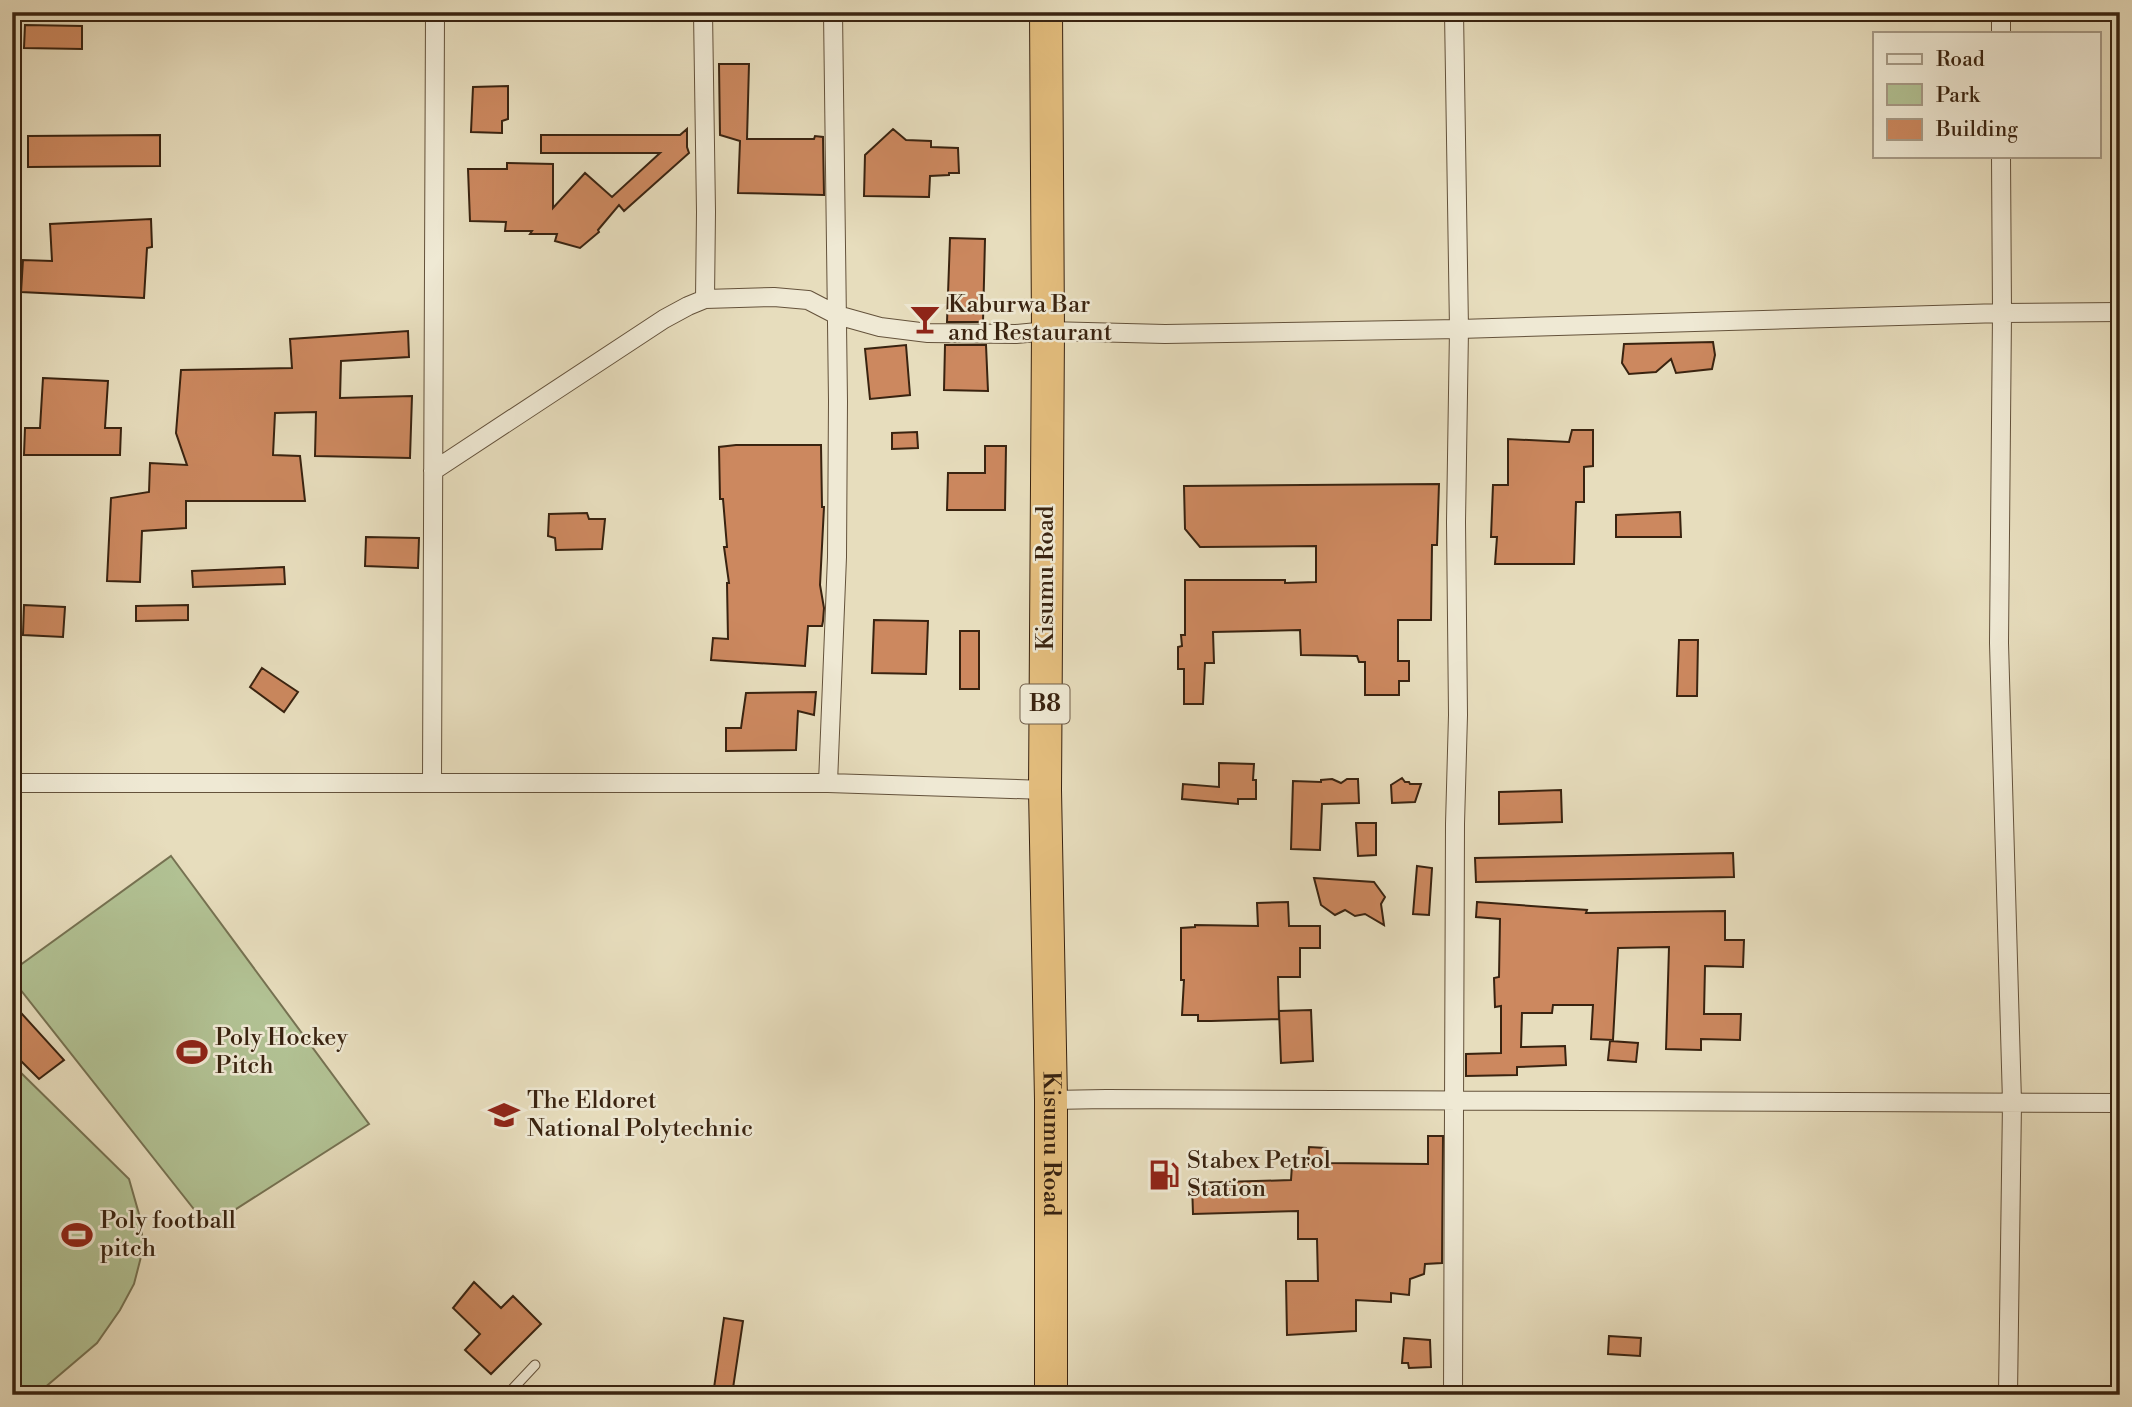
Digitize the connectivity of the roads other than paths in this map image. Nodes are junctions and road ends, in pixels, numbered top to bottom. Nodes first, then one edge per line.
1 (435, 12) edge
2 (703, 12) edge
3 (833, 12) edge
4 (1046, 12) edge
5 (1454, 12) edge
6 (2001, 12) edge
7 (2001, 32) edge
8 (2001, 158) edge
9 (705, 299) junction
10 (2120, 312) edge
11 (2002, 313) junction
12 (837, 315) junction
13 (1459, 329) junction
14 (1048, 331) junction
15 (433, 471) junction
16 (432, 782) junction
17 (12, 783) edge
18 (828, 783) junction
19 (1045, 790) junction
20 (1051, 1100) junction
21 (1455, 1100) junction
22 (2012, 1102) junction
23 (2120, 1103) edge
24 (535, 1365) dead end
25 (507, 1395) edge
26 (1051, 1395) edge
27 (1453, 1395) edge
28 (2008, 1395) edge

1 - 15 street
2 - 9 street
3 - 12 street
4 - 14 highway, Kisumu Road / B8
5 - 13 street
6 - 7 street
8 - 11 street
9 - 12 street
9 - 15 street
10 - 11 street
11 - 13 street
11 - 22 street
12 - 14 street
12 - 18 street
13 - 14 street
13 - 21 street
14 - 19 highway, Kisumu Road / B8
15 - 16 street
16 - 17 street
16 - 18 street
18 - 19 street
19 - 20 highway, Kisumu Road / B8
20 - 21 street
20 - 26 highway, Kisumu Road / B8
21 - 22 street
21 - 27 street
22 - 23 street
22 - 28 street
24 - 25 lane

